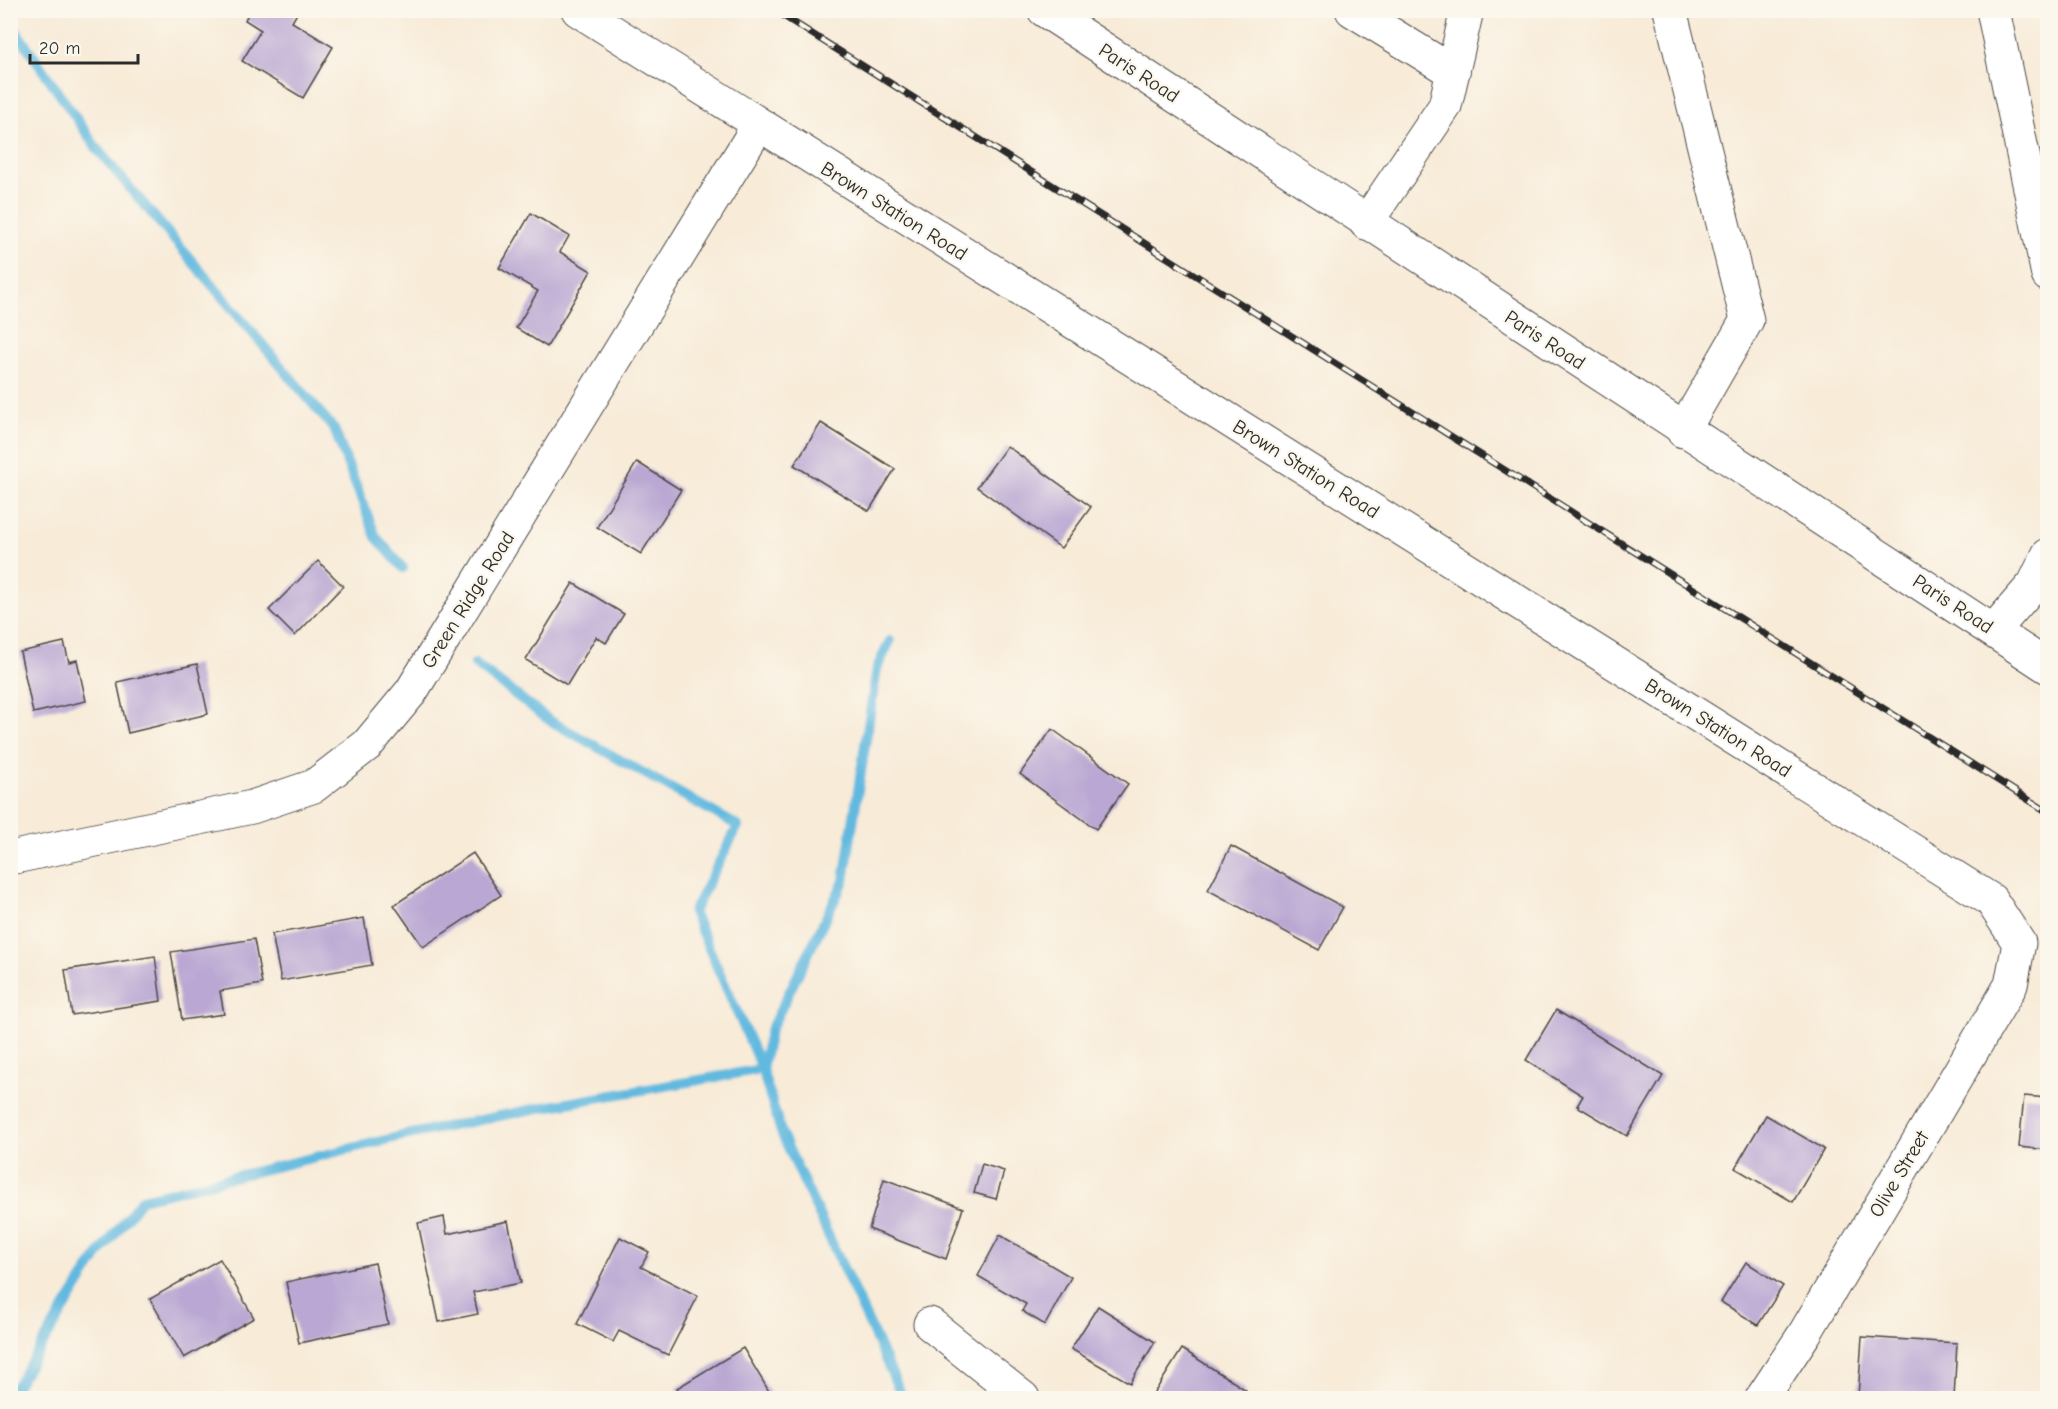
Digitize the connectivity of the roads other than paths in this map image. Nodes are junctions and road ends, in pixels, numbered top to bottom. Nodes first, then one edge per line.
1 (578, 10) edge
2 (1044, 10) edge
3 (1352, 10) edge
4 (1467, 10) edge
5 (1670, 10) edge
6 (1993, 10) edge
7 (1453, 72) junction
8 (758, 126) junction
9 (1366, 223) junction
10 (2048, 275) edge
11 (1683, 431) junction
12 (2048, 555) edge
13 (1994, 630) junction
14 (2048, 667) edge
15 (10, 858) edge
16 (2019, 943) joint
17 (930, 1324) dead end
18 (1023, 1398) edge
19 (1762, 1398) edge

1 - 8 street, Brown Station Road
2 - 9 street, Paris Road
3 - 7 street
4 - 7 street
5 - 11 street
6 - 10 street
7 - 9 street
8 - 15 street, Green Ridge Road
8 - 16 street, Brown Station Road
9 - 11 street, Paris Road
11 - 13 street, Paris Road
12 - 13 street
13 - 14 street, Paris Road
16 - 19 street, Olive Street
17 - 18 street

